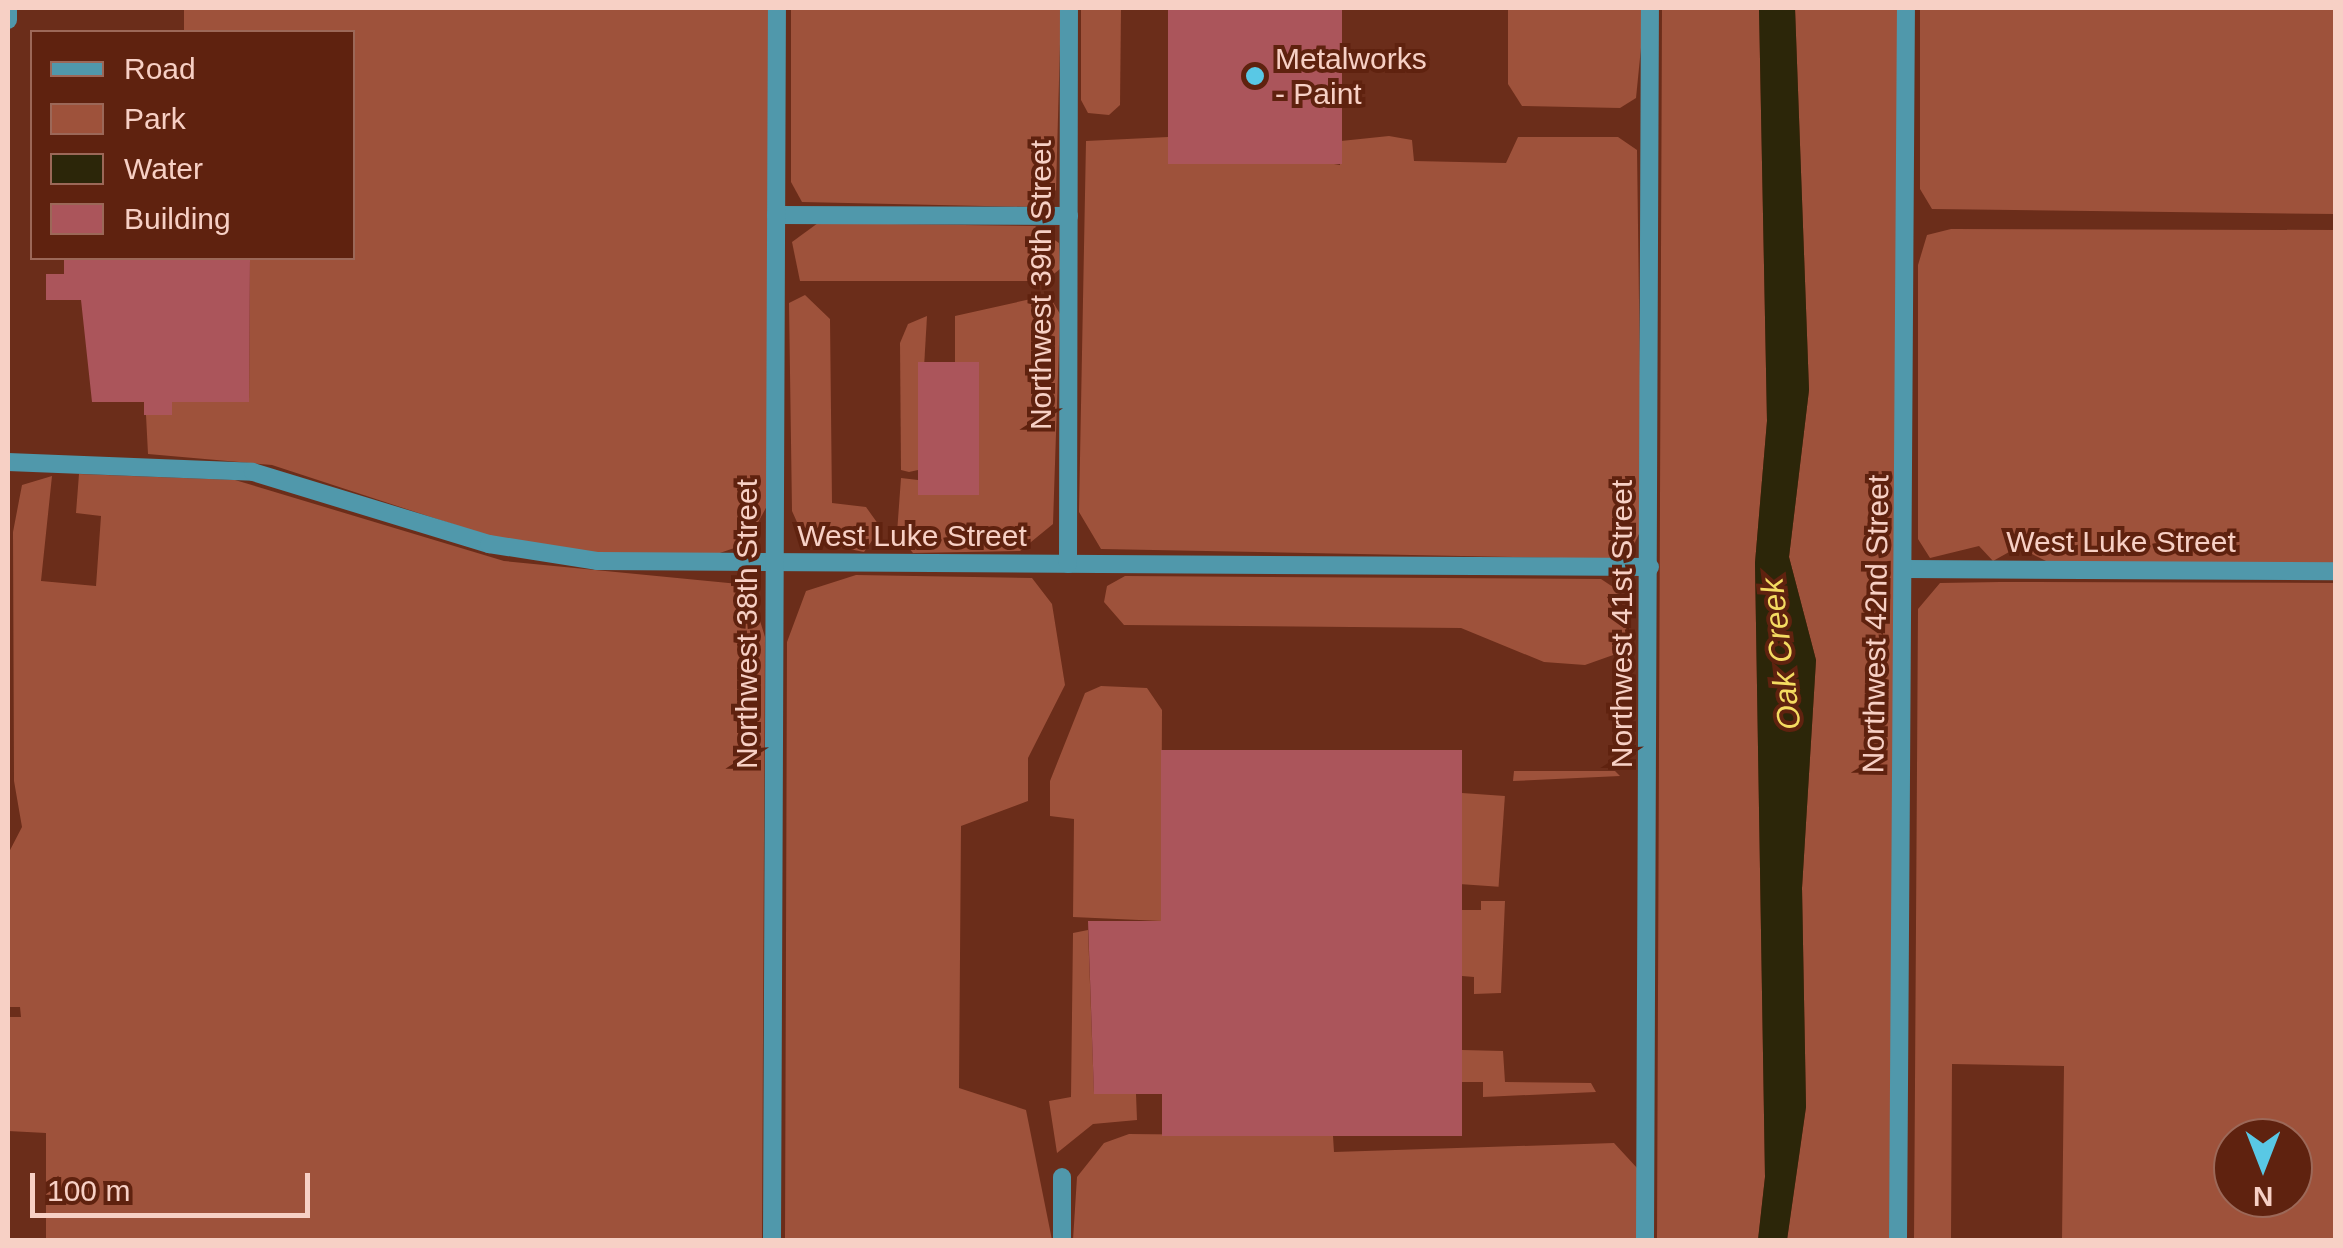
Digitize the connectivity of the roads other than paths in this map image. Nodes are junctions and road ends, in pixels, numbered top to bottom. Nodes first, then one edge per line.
1 (8, 8) edge
2 (777, 8) edge
3 (1069, 8) edge
4 (1650, 8) edge
5 (1906, 8) edge
6 (8, 20) edge
7 (776, 215) junction
8 (1069, 216) junction
9 (8, 462) edge
10 (774, 562) junction
11 (1068, 564) junction
12 (1650, 568) junction
13 (1906, 569) junction
14 (2336, 570) edge
15 (1062, 1177) dead end
16 (772, 1240) edge
17 (1062, 1240) edge
18 (1644, 1240) edge
19 (1898, 1240) edge

1 - 6 street
2 - 7 street, Northwest 38th Street
3 - 8 street, Northwest 39th Street
4 - 12 street, Northwest 41st Street
5 - 13 street, Northwest 42nd Street
7 - 8 street
7 - 10 street, Northwest 38th Street
8 - 11 street, Northwest 39th Street
9 - 10 street, West Luke Street
10 - 11 street, West Luke Street
10 - 16 street, Northwest 38th Street
11 - 12 street, West Luke Street
12 - 18 street, Northwest 41st Street
13 - 14 street, West Luke Street
13 - 19 street, Northwest 42nd Street
15 - 17 street

